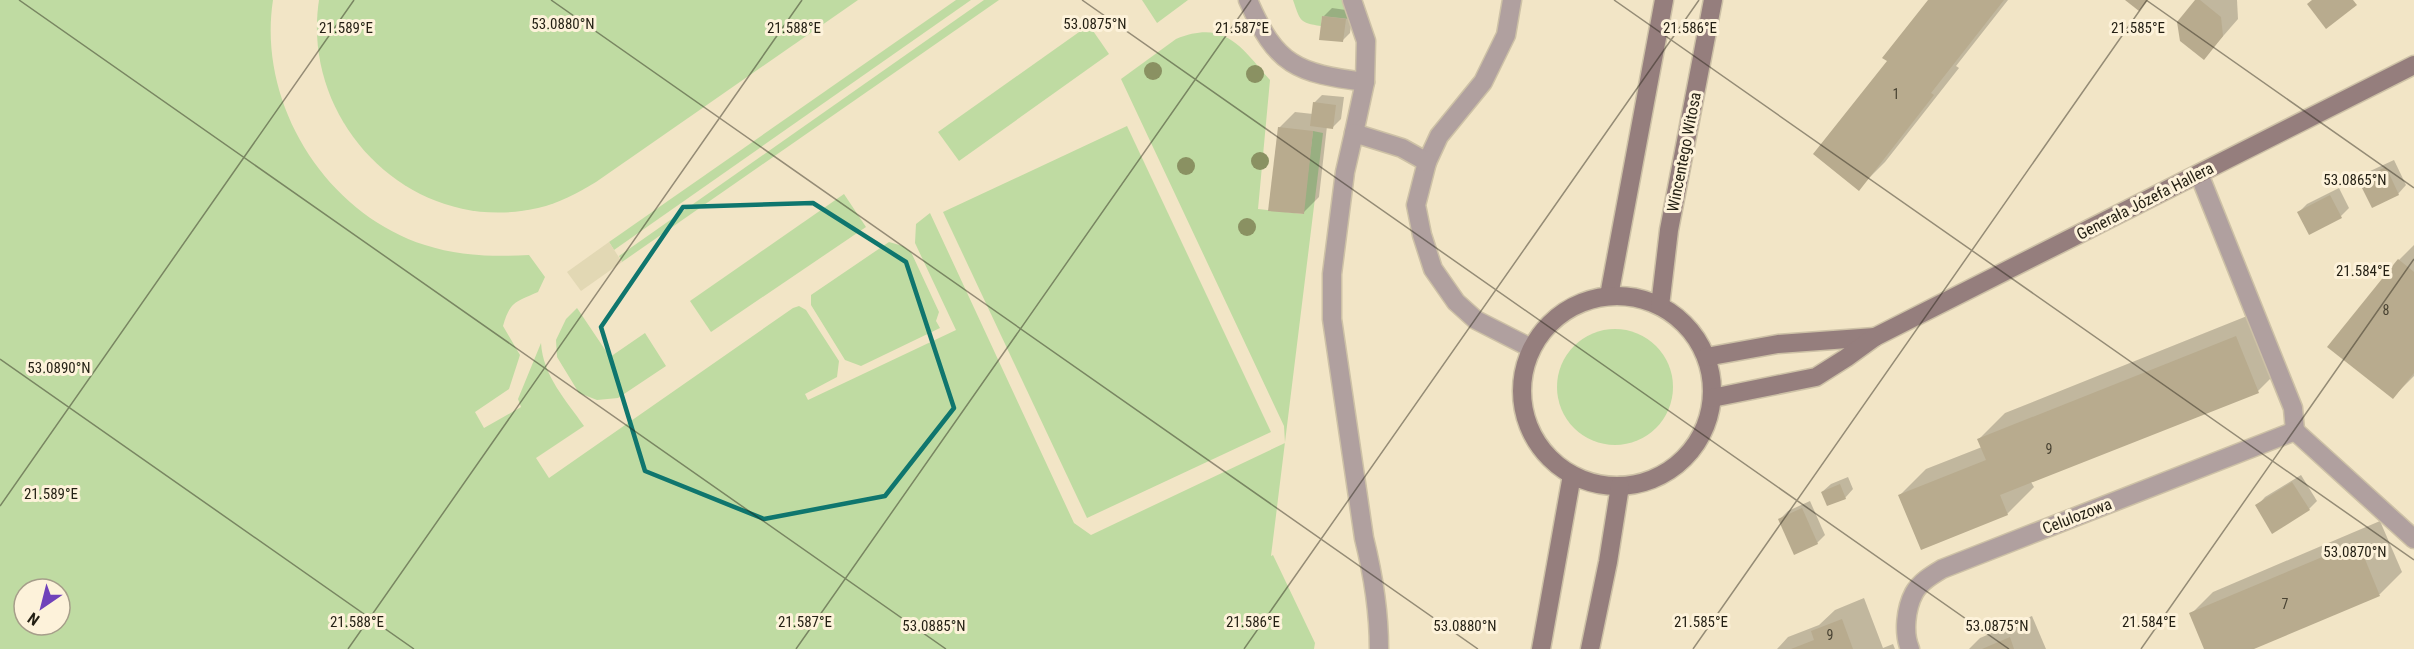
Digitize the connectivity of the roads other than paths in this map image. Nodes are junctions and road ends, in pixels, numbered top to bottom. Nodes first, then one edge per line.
1 (1248, 0) edge
2 (1352, 0) edge
3 (1512, 0) edge
4 (1665, 0) edge
5 (1713, 0) edge
6 (2414, 65) edge
7 (1365, 82) junction
8 (1354, 133) junction
9 (1427, 162) junction
10 (2199, 174) junction
11 (1609, 296) junction
12 (1660, 306) junction
13 (1875, 337) junction
14 (1531, 348) junction
15 (1706, 357) junction
16 (1712, 399) junction
17 (2295, 431) junction
18 (1572, 475) junction
19 (1620, 486) junction
20 (2414, 539) edge
21 (1909, 646) edge
22 (1379, 649) edge
23 (1541, 649) edge
24 (1590, 649) edge

1 - 7 street
2 - 7 street
3 - 9 street
4 - 11 main road
5 - 12 main road, Wincentego Witosa
6 - 10 main road, Generała Józefa Hallera
7 - 8 street
8 - 9 street
8 - 22 street
9 - 14 street
10 - 13 main road, Generała Józefa Hallera
10 - 17 street
11 - 12 main road
11 - 14 main road
12 - 15 main road
13 - 15 main road, Generała Józefa Hallera
13 - 16 main road, Generała Józefa Hallera
14 - 18 main road
15 - 16 main road
16 - 19 main road
17 - 20 street
17 - 21 street, Celulozowa
18 - 19 main road
18 - 23 main road
19 - 24 main road

